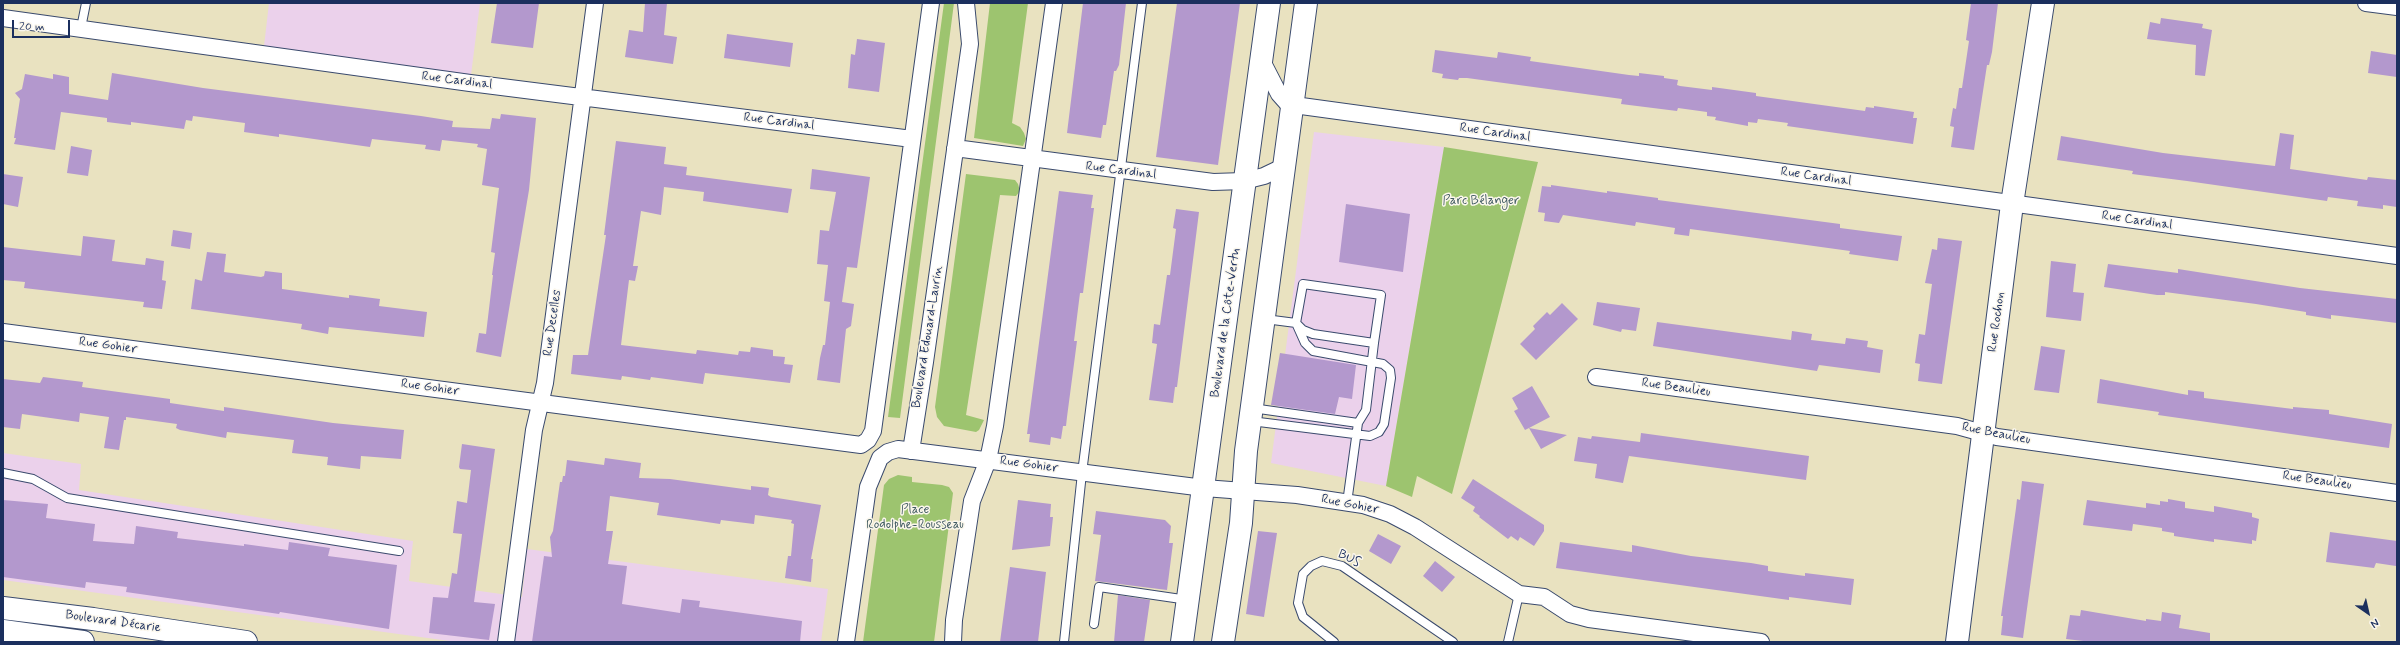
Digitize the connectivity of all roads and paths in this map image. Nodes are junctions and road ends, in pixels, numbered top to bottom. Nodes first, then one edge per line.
1 (86, 3) edge
2 (595, 3) edge
3 (931, 3) edge
4 (966, 3) edge
5 (1054, 3) edge
6 (1142, 3) edge
7 (1269, 3) edge
8 (1306, 3) edge
9 (2043, 3) edge
10 (2366, 3) edge
11 (2397, 7) edge
12 (3, 18) edge
13 (81, 28) junction
14 (1261, 59) junction
15 (584, 97) junction
16 (1294, 106) junction
17 (912, 139) junction
18 (955, 148) junction
19 (1033, 160) junction
20 (1285, 166) junction
21 (1120, 171) junction
22 (1244, 181) junction
23 (2012, 204) junction
24 (2397, 256) edge
25 (1264, 319) junction
26 (1296, 323) junction
27 (3, 332) edge
28 (1374, 343) junction
29 (1372, 361) junction
30 (1596, 377) dead end
31 (540, 404) junction
32 (1251, 415) junction
33 (1358, 423) junction
34 (1982, 433) junction
35 (1356, 435) junction
36 (911, 450) junction
37 (988, 460) junction
38 (3, 473) edge
39 (1082, 473) junction
40 (1204, 488) junction
41 (1243, 490) junction
42 (2397, 493) edge
43 (1346, 503) junction
44 (399, 551) dead end
45 (1519, 594) junction
46 (1188, 600) junction
47 (3, 608) edge
48 (1094, 624) dead end
49 (3, 632) edge
50 (83, 642) edge
51 (246, 642) edge
52 (506, 642) edge
53 (846, 642) edge
54 (953, 642) edge
55 (1064, 642) edge
56 (1182, 642) edge
57 (1223, 642) edge
58 (1334, 642) edge
59 (1453, 642) edge
60 (1508, 642) edge
61 (1761, 642) edge
62 (1957, 642) edge

1 - 13 lane
2 - 15 street, Rue Decelles
3 - 17 street
4 - 18 street, Boulevard Edouard-Laurin
5 - 19 street
6 - 21 lane
7 - 14 main road, Boulevard de la Côte-Vertu
8 - 16 main road
9 - 23 main road, Rue Rochon
10 - 11 street
12 - 13 street, Rue Cardinal
13 - 15 street, Rue Cardinal
14 - 16 street
14 - 22 main road, Boulevard de la Côte-Vertu
15 - 17 street, Rue Cardinal
15 - 31 street, Rue Decelles
16 - 20 main road
16 - 23 street, Rue Cardinal
17 - 31 street, Rue Gohier
18 - 19 street, Rue Cardinal
18 - 36 street, Boulevard Edouard-Laurin
19 - 21 street, Rue Cardinal
19 - 37 street
20 - 22 street, Rue Cardinal
20 - 25 main road
21 - 22 street, Rue Cardinal
21 - 39 lane
22 - 40 main road, Boulevard de la Côte-Vertu
23 - 24 street, Rue Cardinal
23 - 34 main road, Rue Rochon
25 - 26 lane
25 - 32 main road
26 - 28 lane
26 - 28 lane
26 - 29 lane
27 - 31 street, Rue Gohier
28 - 29 lane
29 - 33 lane
29 - 35 lane
30 - 34 street, Rue Beaulieu
31 - 52 street, Rue Decelles
32 - 33 lane
32 - 35 lane
32 - 41 main road
33 - 35 lane
34 - 42 street, Rue Beaulieu
34 - 62 main road, Rue Rochon
35 - 43 lane
36 - 37 street, Rue Gohier
36 - 53 street
37 - 39 street, Rue Gohier
37 - 54 street
38 - 44 lane
39 - 40 street, Rue Gohier
39 - 55 lane
40 - 41 street, Rue Gohier
40 - 46 main road, Boulevard de la Côte-Vertu
41 - 43 street, Rue Gohier
41 - 57 main road
43 - 45 street, Rue Gohier
45 - 60 lane
45 - 61 street, Rue Gohier
46 - 48 lane
46 - 56 main road, Boulevard de la Côte-Vertu
47 - 51 main road, Boulevard Décarie
49 - 50 main road, Boulevard Décarie
58 - 59 lane, BUS

